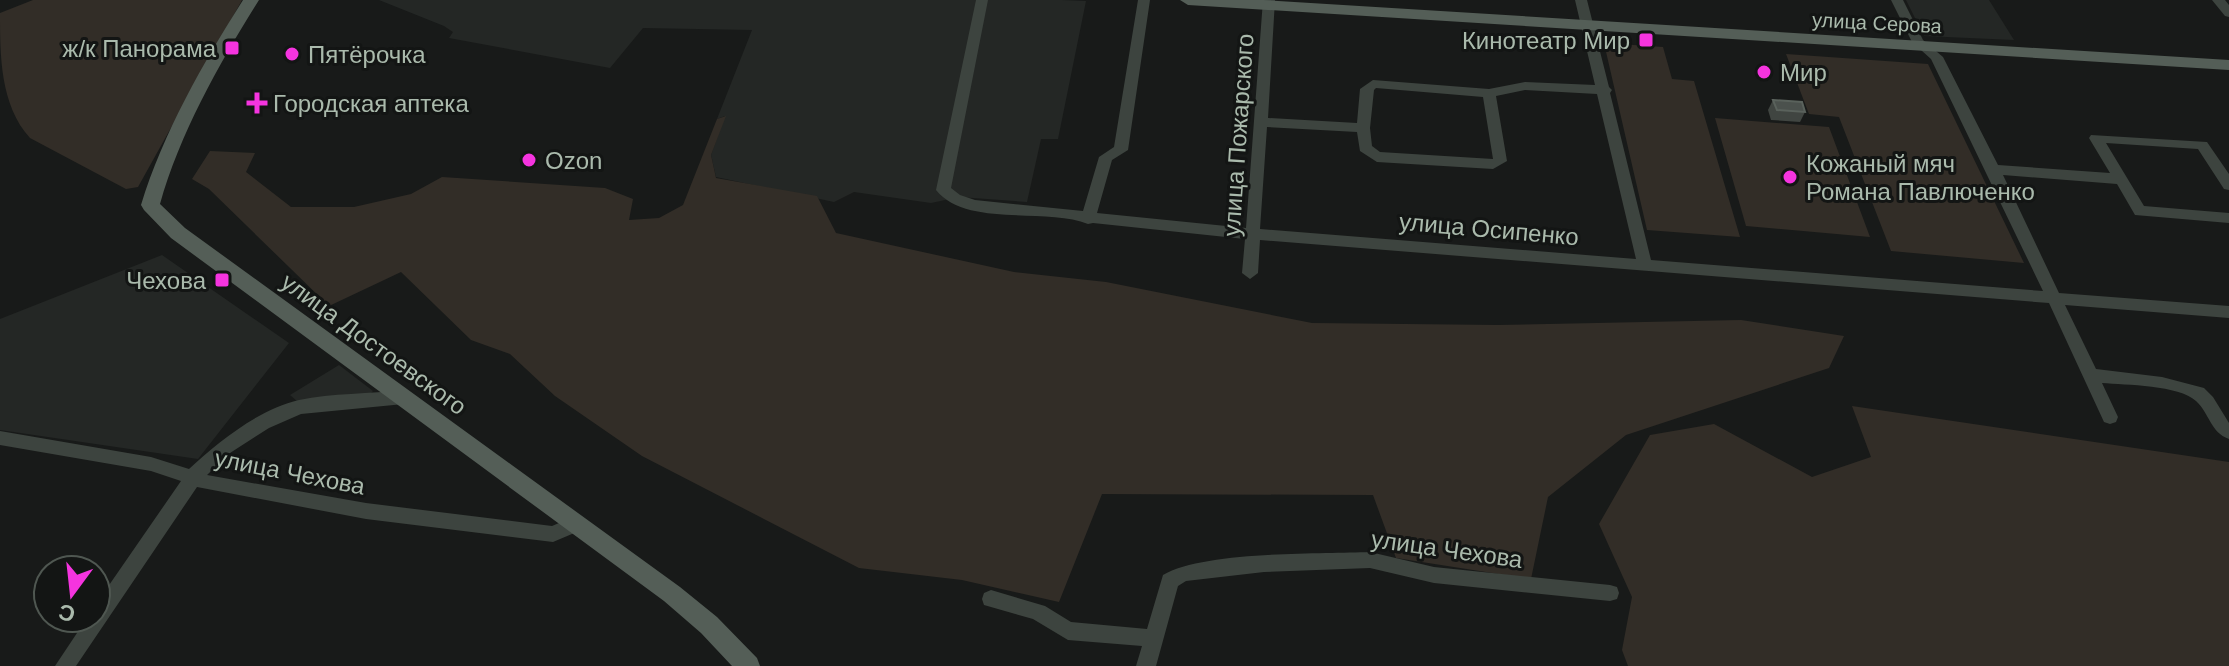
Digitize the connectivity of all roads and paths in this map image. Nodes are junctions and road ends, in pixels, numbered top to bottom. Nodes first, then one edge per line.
1 (251, 0) edge
2 (982, 0) edge
3 (1144, 0) edge
4 (1188, 0) edge
5 (1581, 0) edge
6 (1897, 0) edge
7 (2218, 0) edge
8 (1269, 3) edge
9 (2229, 13) edge
10 (1588, 26) junction
11 (1925, 48) junction
12 (2229, 65) edge
13 (1605, 90) junction
14 (1489, 93) junction
15 (1261, 122) junction
16 (1363, 128) junction
17 (1993, 169) junction
18 (2121, 179) junction
19 (2229, 185) edge
20 (2229, 218) edge
21 (1088, 219) junction
22 (1251, 234) junction
23 (1645, 266) junction
24 (1250, 273) dead end
25 (2053, 297) junction
26 (2229, 312) edge
27 (2090, 375) junction
28 (404, 397) junction
29 (2110, 417) dead end
30 (2229, 432) edge
31 (0, 438) edge
32 (194, 476) junction
33 (573, 525) junction
34 (1610, 593) dead end
35 (991, 599) dead end
36 (1153, 638) junction
37 (65, 666) edge
38 (748, 666) edge
39 (1146, 666) edge

1 - 28 main road, улица Достоевского
2 - 21 street, улица Осипенко
3 - 21 street
4 - 8 main road, улица Серова
5 - 10 street
6 - 11 street
7 - 9 street
8 - 10 main road, улица Серова
8 - 15 street, улица Пожарского
10 - 11 main road, улица Серова
10 - 13 street
11 - 12 main road, улица Серова
11 - 17 street
13 - 14 street
13 - 23 street
14 - 16 street
14 - 16 street
15 - 16 street
15 - 22 street, улица Пожарского
17 - 18 street
17 - 25 street
18 - 19 street
18 - 20 street
21 - 22 street, улица Осипенко
22 - 23 street, улица Осипенко
22 - 24 street, улица Пожарского
23 - 25 street, улица Осипенко
25 - 26 street, улица Осипенко
25 - 27 street
27 - 29 street
27 - 30 street
28 - 32 street
28 - 33 main road, улица Достоевского
31 - 32 street, улица Чехова
32 - 33 street, улица Чехова
32 - 37 street
33 - 38 main road, улица Достоевского
34 - 36 street, улица Чехова
35 - 36 street
36 - 39 street

